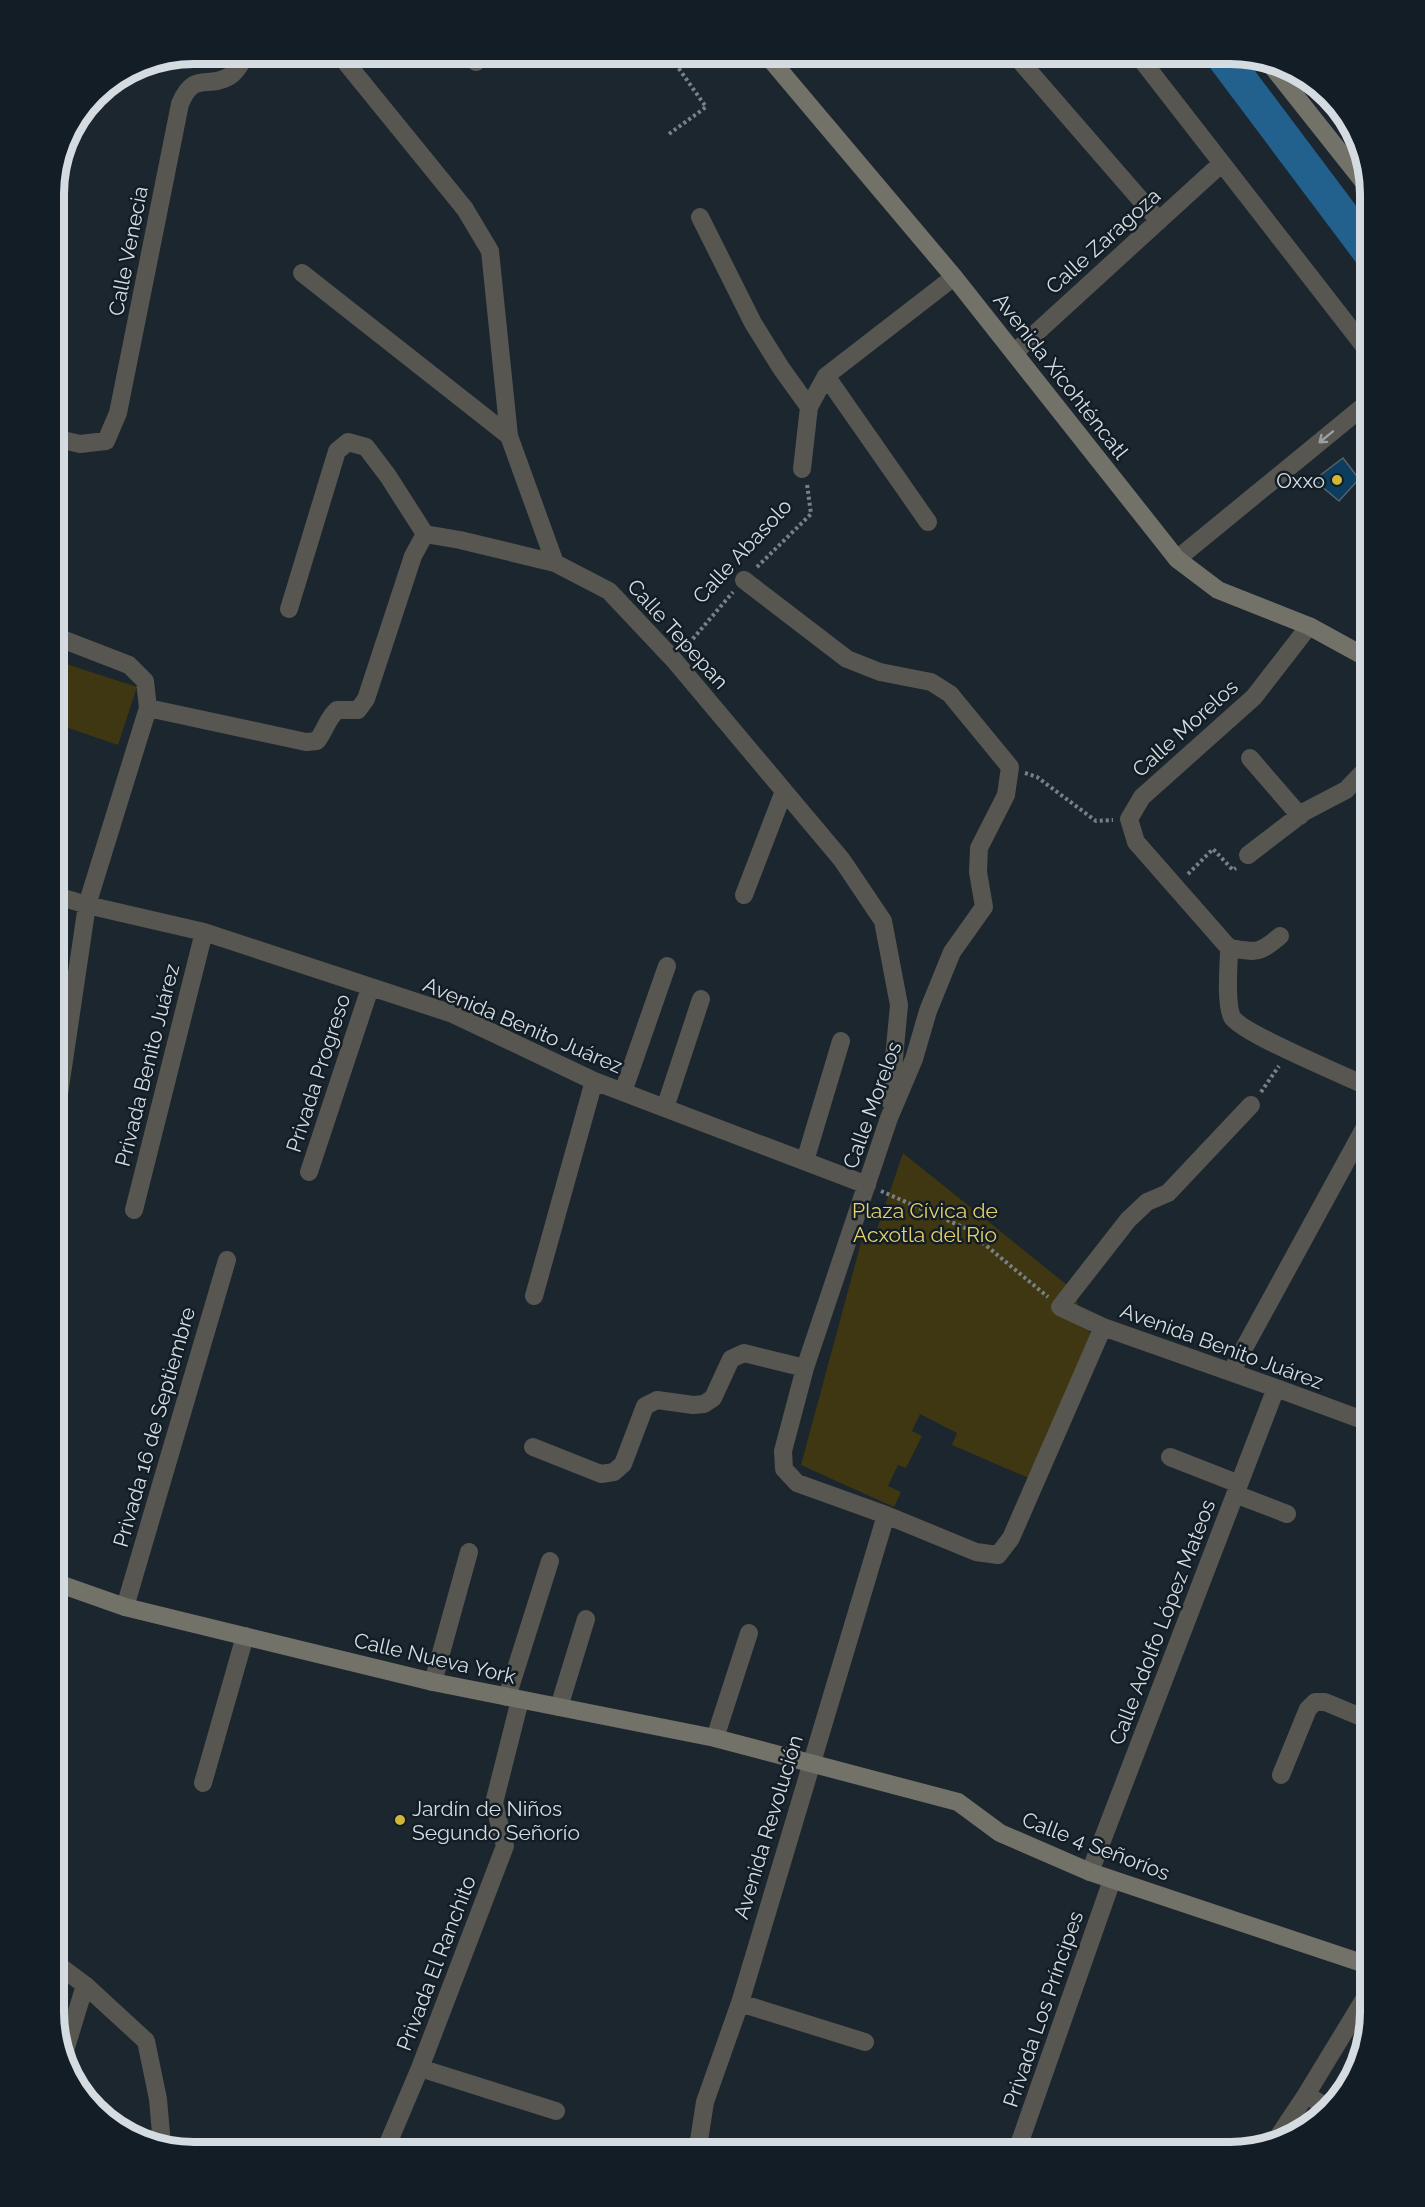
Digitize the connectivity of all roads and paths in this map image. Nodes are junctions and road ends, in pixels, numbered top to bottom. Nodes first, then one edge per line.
1 (240, 64) edge
2 (347, 64) edge
3 (679, 64) edge
4 (775, 65) edge
5 (1023, 65) edge
6 (1146, 65) edge
7 (1277, 73) edge
8 (669, 134) dead end
9 (1222, 163) junction
10 (1359, 176) edge
11 (700, 217) dead end
12 (1159, 221) junction
13 (302, 273) dead end
14 (954, 277) junction
15 (1360, 341) edge
16 (1014, 353) junction
17 (826, 376) junction
18 (808, 407) junction
19 (1360, 409) edge
20 (509, 436) junction
21 (65, 441) edge
22 (802, 469) joint
23 (928, 522) dead end
24 (425, 534) junction
25 (1177, 559) junction
26 (555, 563) junction
27 (744, 580) junction
28 (289, 609) dead end
29 (1309, 626) junction
30 (65, 640) edge
31 (1360, 654) edge
32 (674, 660) junction
33 (148, 708) junction
34 (1250, 758) dead end
35 (1010, 767) junction
36 (1360, 776) edge
37 (784, 790) junction
38 (1300, 816) junction
39 (1129, 819) junction
40 (1248, 855) joint
41 (1175, 888) junction
42 (744, 894) dead end
43 (65, 899) edge
44 (87, 905) junction
45 (204, 932) junction
46 (1280, 936) dead end
47 (1229, 948) junction
48 (667, 966) dead end
49 (370, 988) junction
50 (701, 999) dead end
51 (841, 1041) dead end
52 (1290, 1051) junction
53 (65, 1057) edge
54 (594, 1081) junction
55 (1360, 1083) edge
56 (623, 1092) junction
57 (1251, 1105) joint
58 (665, 1108) junction
59 (889, 1118) junction
60 (1360, 1136) edge
61 (805, 1161) junction
62 (309, 1172) dead end
63 (867, 1185) junction
64 (134, 1210) dead end
65 (227, 1260) dead end
66 (534, 1296) dead end
67 (1060, 1306) junction
68 (1103, 1327) junction
69 (805, 1368) junction
70 (1231, 1372) junction
71 (1276, 1388) junction
72 (1360, 1420) edge
73 (533, 1448) dead end
74 (1170, 1457) dead end
75 (1237, 1489) junction
76 (1287, 1514) dead end
77 (886, 1515) junction
78 (469, 1552) dead end
79 (550, 1561) dead end
80 (64, 1586) edge
81 (125, 1607) junction
82 (586, 1619) dead end
83 (749, 1633) dead end
84 (245, 1636) junction
85 (433, 1682) junction
86 (514, 1699) junction
87 (559, 1707) junction
88 (1360, 1716) edge
89 (715, 1738) junction
90 (810, 1763) junction
91 (1281, 1775) dead end
92 (203, 1783) dead end
93 (1090, 1872) junction
94 (1113, 1880) junction
95 (1360, 1962) edge
96 (64, 1969) edge
97 (85, 1985) junction
98 (740, 2003) junction
99 (1360, 2006) edge
100 (68, 2041) edge
101 (865, 2042) dead end
102 (420, 2068) junction
103 (1306, 2095) junction
104 (1322, 2104) edge
105 (556, 2111) dead end
106 (1281, 2132) edge
107 (161, 2138) edge
108 (389, 2142) edge
109 (699, 2142) edge
110 (1020, 2142) edge

1 - 21 street, Calle Venecia
2 - 20 street
3 - 8 path
4 - 14 street, Avenida Xicohténcatl
5 - 12 street
6 - 9 street
7 - 10 street
9 - 12 street, Calle Zaragoza
9 - 15 street
11 - 18 street
12 - 16 street, Calle Zaragoza
13 - 20 street
14 - 16 street, Avenida Xicohténcatl
14 - 17 street
16 - 25 street, Avenida Xicohténcatl
17 - 18 street
17 - 23 street
18 - 22 street
19 -> 25 street
20 - 26 street
22 - 27 path, Calle Abasolo
24 - 26 street, Calle Tepepan
24 - 28 street
24 - 33 street
25 - 29 street, Avenida Xicohténcatl
26 - 32 street, Calle Tepepan
27 - 32 path, Calle Abasolo
27 - 35 street
29 - 31 street, Avenida Xicohténcatl
29 - 39 street, Calle Morelos
30 - 33 street
32 - 37 street, Calle Tepepan
33 - 44 street
34 - 38 street
35 - 39 path
35 - 59 street, Calle Morelos
36 - 38 street
37 - 42 street
37 - 59 street, Calle Tepepan
38 - 40 street
39 - 41 street
40 - 41 path
41 - 47 street
43 - 44 street, Avenida Benito Juárez
44 - 45 street, Avenida Benito Juárez
44 - 53 street
45 - 49 street, Avenida Benito Juárez
45 - 64 street, Privada Benito Juárez
46 - 47 street
47 - 52 street
48 - 56 street
49 - 54 street, Avenida Benito Juárez
49 - 62 street, Privada Progreso
50 - 58 street
51 - 61 street
52 - 55 street
52 - 57 path
54 - 56 street, Avenida Benito Juárez
54 - 66 street
56 - 58 street, Avenida Benito Juárez
57 - 67 street
58 - 61 street, Avenida Benito Juárez
59 - 63 street, Calle Morelos
60 - 70 street
61 - 63 street, Avenida Benito Juárez
63 - 67 path
63 - 69 street, Calle Morelos
65 - 81 street, Privada 16 de Septiembre
67 - 68 street, Avenida Benito Juárez
68 - 70 street, Avenida Benito Juárez
68 - 77 street
69 - 73 street
69 - 77 street, Calle Morelos
70 - 71 street, Avenida Benito Juárez
71 - 72 street, Avenida Benito Juárez
71 - 75 street, Calle Adolfo López Mateos
74 - 75 street
75 - 76 street
75 - 93 street, Calle Adolfo López Mateos
77 - 90 street, Avenida Revolución
78 - 85 street
79 - 86 street, Privada El Ranchito
80 - 81 street, Calle Nueva York
81 - 84 street, Calle Nueva York
82 - 87 street
83 - 89 street
84 - 85 street, Calle Nueva York
84 - 92 street
85 - 86 street, Calle Nueva York
86 - 87 street, Calle Nueva York
86 - 102 street, Privada El Ranchito
87 - 89 street, Calle Nueva York
88 - 91 street
89 - 90 street, Calle Nueva York
90 - 93 street, Calle 4 Señoríos
90 - 98 street, Avenida Revolución
93 - 94 street, Calle 4 Señoríos
94 - 95 street, Calle 4 Señoríos
94 - 110 street, Privada Los Príncipes
96 - 97 street
97 - 100 street
97 - 107 street
98 - 101 street
98 - 109 street, Avenida Revolución
99 - 103 street
102 - 105 street, Privada El Ranchito
102 - 108 street, Privada El Ranchito
103 - 104 street
103 - 106 street

